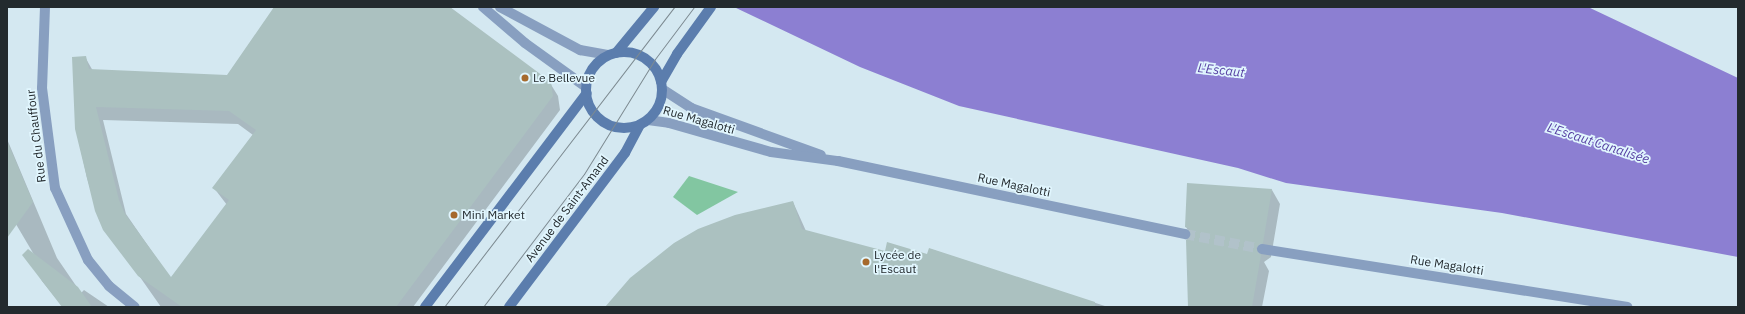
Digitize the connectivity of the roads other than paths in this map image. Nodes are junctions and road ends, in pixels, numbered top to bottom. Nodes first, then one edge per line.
1 (45, 7) edge
2 (483, 7) edge
3 (500, 7) edge
4 (654, 7) edge
5 (711, 7) edge
6 (612, 54) junction
7 (662, 86) junction
8 (586, 90) junction
9 (644, 122) junction
10 (838, 161) junction
11 (1185, 234) tunnel mouth
12 (1262, 249) tunnel mouth
13 (135, 307) edge
14 (425, 307) edge
15 (509, 307) edge
16 (1627, 307) edge

1 - 13 street, Rue du Chauffour
2 - 8 street
3 - 6 street
4 - 6 main road
5 - 7 main road
6 - 7 main road
6 - 8 main road
7 - 9 main road
7 - 10 street, Rue Magalotti
8 - 9 main road
8 - 14 main road
9 - 10 street, Rue Magalotti
9 - 15 main road, Avenue de Saint-Amand
10 - 11 street, Rue Magalotti
12 - 16 street, Rue Magalotti

